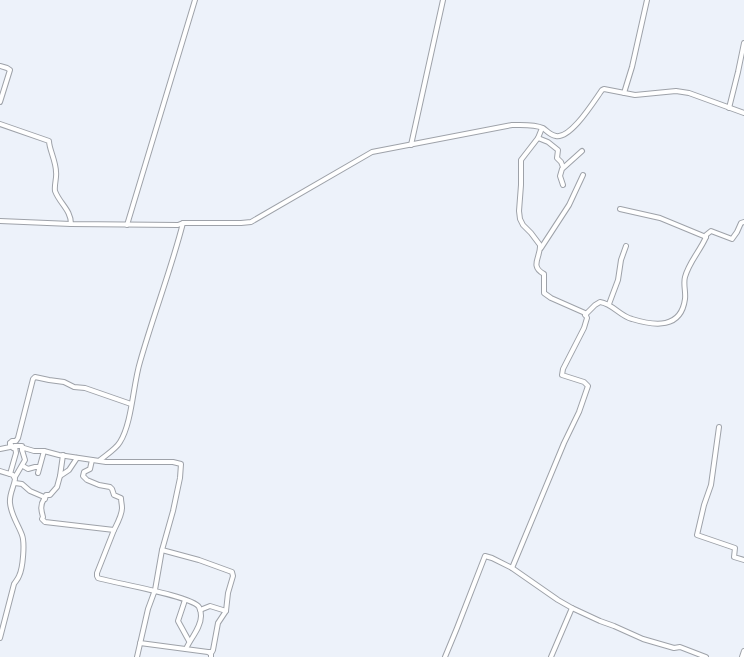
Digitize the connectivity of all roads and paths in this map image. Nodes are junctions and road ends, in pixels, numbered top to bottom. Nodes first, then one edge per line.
1 (195, 0) edge
2 (443, 0) edge
3 (647, 0) edge
4 (744, 43) edge
5 (0, 66) edge
6 (624, 93) junction
7 (0, 102) edge
8 (729, 108) junction
9 (744, 113) edge
10 (0, 124) edge
11 (542, 128) junction
12 (538, 138) junction
13 (411, 145) junction
14 (582, 151) dead end
15 (564, 167) junction
16 (583, 175) dead end
17 (563, 185) dead end
18 (620, 209) dead end
19 (0, 221) edge
20 (744, 222) edge
21 (183, 223) junction
22 (71, 224) junction
23 (127, 225) junction
24 (706, 237) junction
25 (626, 246) dead end
26 (541, 248) junction
27 (609, 304) junction
28 (585, 315) junction
29 (131, 404) junction
30 (719, 427) dead end
31 (10, 443) junction
32 (15, 446) junction
33 (0, 449) edge
34 (22, 450) junction
35 (44, 451) junction
36 (63, 456) junction
37 (77, 458) junction
38 (92, 460) junction
39 (103, 461) junction
40 (23, 466) junction
41 (39, 468) junction
42 (0, 471) edge
43 (38, 473) dead end
44 (12, 475) junction
45 (60, 476) junction
46 (15, 483) junction
47 (44, 499) junction
48 (114, 530) junction
49 (162, 550) junction
50 (744, 560) edge
51 (512, 568) junction
52 (155, 590) junction
53 (185, 600) junction
54 (572, 608) junction
55 (200, 610) junction
56 (226, 611) junction
57 (0, 638) edge
58 (189, 641) junction
59 (140, 643) junction
60 (186, 649) junction
61 (744, 651) edge
62 (210, 655) edge
63 (137, 657) edge
64 (445, 657) edge
65 (551, 657) edge
66 (706, 657) edge
67 (742, 657) edge

1 - 23 street
2 - 13 street
3 - 6 street
4 - 8 street
5 - 7 street
6 - 8 street
6 - 11 street
8 - 9 street
10 - 22 street
11 - 12 street
11 - 13 street
12 - 15 street
12 - 26 street
13 - 21 street
14 - 15 street
15 - 17 street
16 - 26 street
18 - 24 street
19 - 22 street
20 - 24 street
21 - 23 street
21 - 29 street
22 - 23 street
24 - 27 street
25 - 27 street
26 - 28 street
27 - 28 street
28 - 51 street
29 - 31 street
29 - 39 street
30 - 50 street
31 - 32 street
31 - 33 street
32 - 34 street
32 - 44 street
34 - 35 street
34 - 40 street
35 - 36 street
35 - 41 street
36 - 37 street
36 - 45 street
37 - 38 street
37 - 45 street
38 - 39 street
38 - 48 street
39 - 49 street
40 - 41 street
40 - 44 street
41 - 43 street
42 - 44 street
44 - 46 street
45 - 47 street
46 - 47 street
46 - 57 street
47 - 48 street
48 - 52 street
49 - 52 street
49 - 56 street
51 - 54 street
51 - 64 street
52 - 53 street
52 - 59 street
53 - 55 street
53 - 58 street
54 - 65 street
54 - 66 street
55 - 56 street
55 - 58 street
56 - 62 street
58 - 60 street
59 - 60 street
59 - 63 street
60 - 62 street
61 - 67 street

